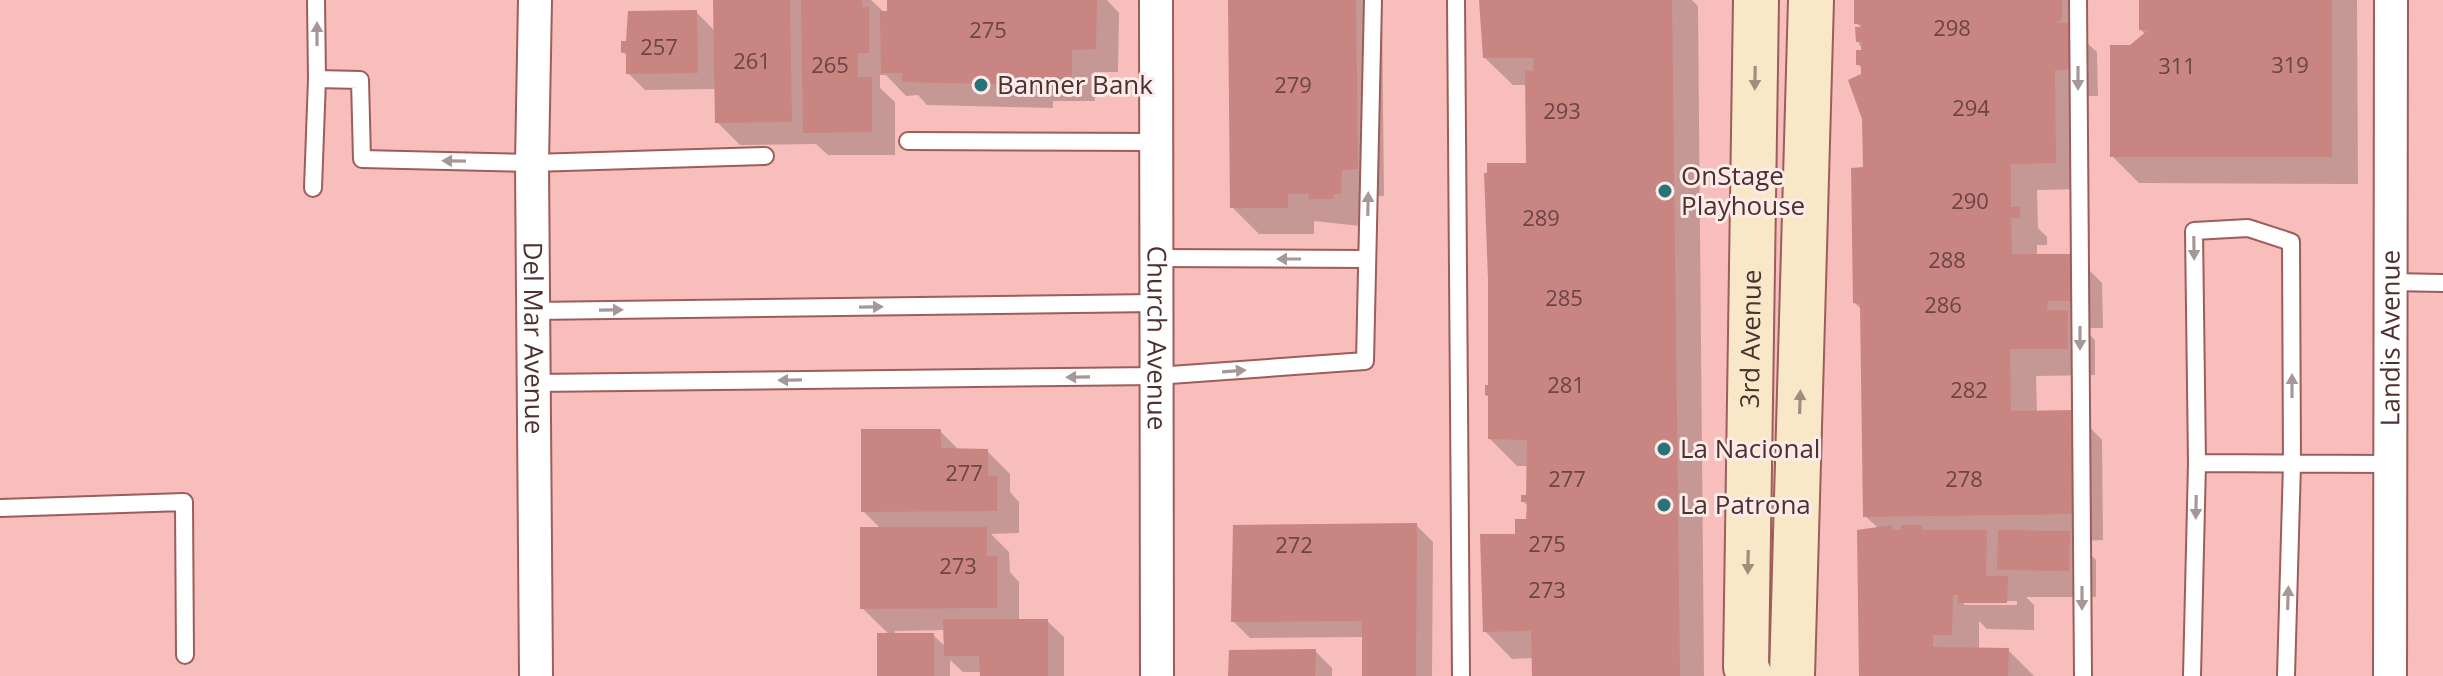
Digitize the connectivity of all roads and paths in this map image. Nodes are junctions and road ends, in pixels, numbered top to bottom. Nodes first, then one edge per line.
1 (316, 0) edge
2 (535, 0) edge
3 (1156, 0) edge
4 (1373, 0) edge
5 (1456, 0) edge
6 (1756, 0) edge
7 (1811, 0) edge
8 (2078, 0) edge
9 (2391, 0) edge
10 (317, 79) junction
11 (908, 141) dead end
12 (1156, 142) junction
13 (765, 156) dead end
14 (532, 163) junction
15 (313, 188) dead end
16 (1156, 258) junction
17 (1367, 259) junction
18 (2389, 282) junction
19 (2443, 283) edge
20 (1156, 303) junction
21 (533, 311) junction
22 (1156, 376) junction
23 (534, 383) junction
24 (2197, 463) junction
25 (2292, 464) junction
26 (2388, 464) junction
27 (0, 508) edge
28 (185, 655) dead end
29 (536, 676) edge
30 (1157, 676) edge
31 (1461, 676) edge
32 (1750, 676) edge
33 (1792, 676) edge
34 (2083, 676) edge
35 (2192, 676) edge
36 (2286, 676) edge
37 (2390, 676) edge

10 -> 1 lane
2 - 14 street, Del Mar Avenue
3 - 12 street, Church Avenue
17 -> 4 lane
5 - 31 lane
6 -> 32 main road, 3rd Avenue
33 -> 7 main road, 3rd Avenue
8 -> 34 lane
9 - 18 street, Landis Avenue
14 -> 10 lane
10 - 15 lane
11 - 12 lane
12 - 16 street, Church Avenue
13 - 14 lane
14 - 21 street, Del Mar Avenue
17 -> 16 lane
16 - 20 street, Church Avenue
22 -> 17 lane
18 - 19 lane
18 - 26 street, Landis Avenue
21 -> 20 lane
20 - 22 street, Church Avenue
21 - 23 street, Del Mar Avenue
22 -> 23 lane
22 - 30 street, Church Avenue
23 - 29 street, Del Mar Avenue
24 - 25 lane
25 -> 24 lane
24 -> 35 lane
25 - 26 lane
36 -> 25 lane
26 - 37 street, Landis Avenue
27 - 28 lane

